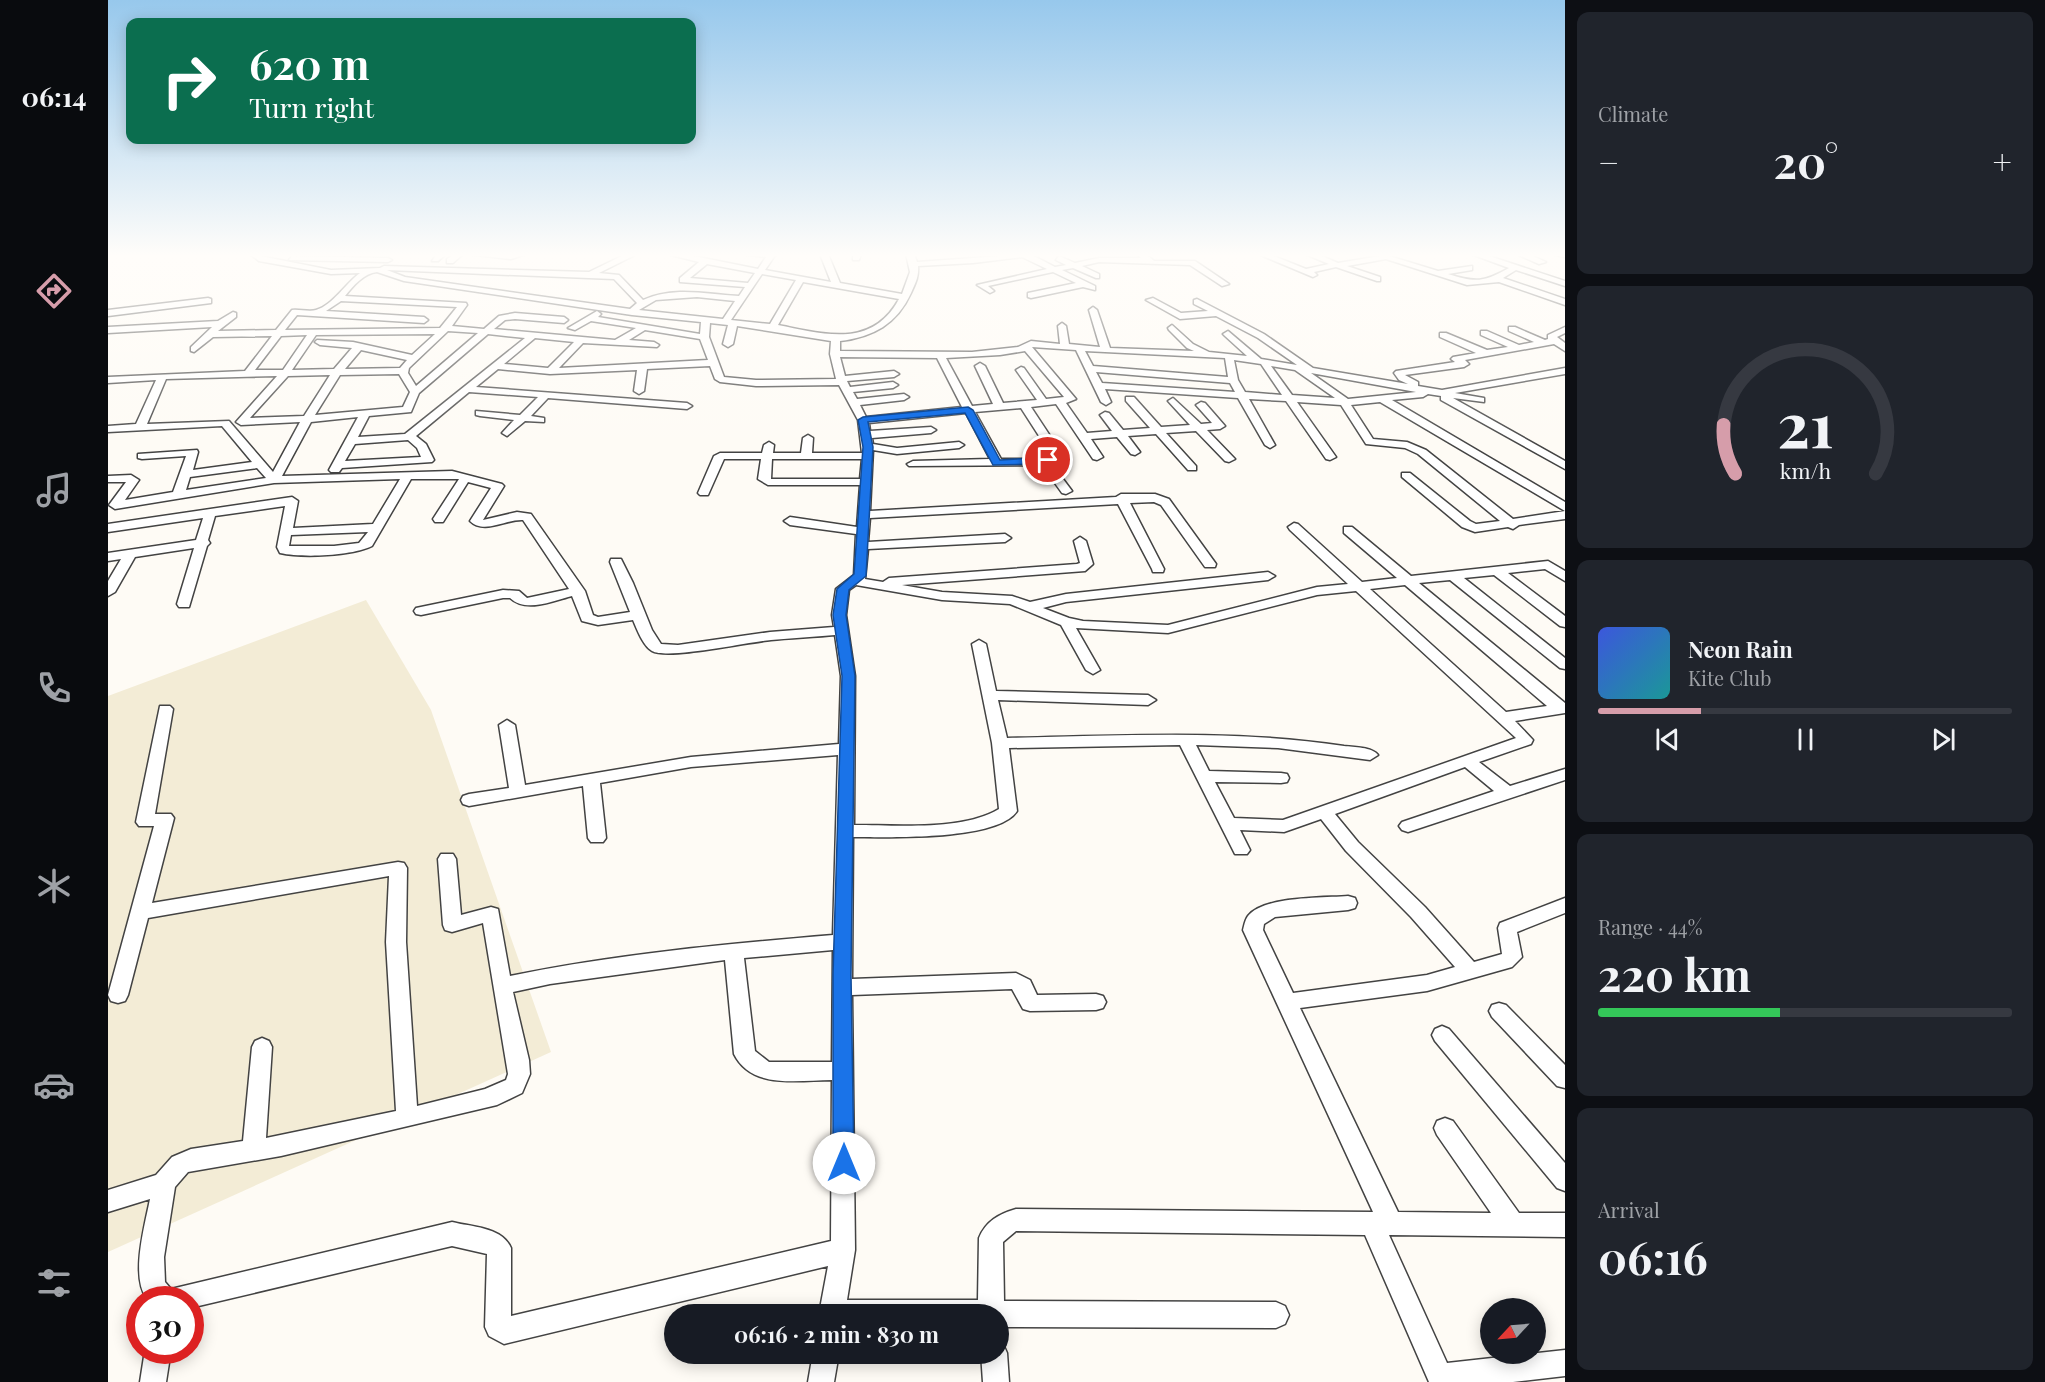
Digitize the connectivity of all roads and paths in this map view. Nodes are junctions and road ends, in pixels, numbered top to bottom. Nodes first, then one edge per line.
1 (228, 318) edge
2 (290, 318) edge
3 (386, 318) edge
4 (453, 318) edge
5 (501, 318) edge
6 (544, 318) edge
7 (589, 318) edge
8 (593, 318) edge
9 (685, 318) edge
10 (731, 318) edge
11 (778, 318) edge
12 (891, 318) edge
13 (1097, 318) edge
14 (1230, 318) edge
15 (564, 320) dead end
16 (424, 321) dead end
17 (706, 321) junction
18 (614, 322) junction
19 (729, 322) junction
20 (220, 324) junction
21 (1062, 326) dead end
22 (644, 327) junction
23 (773, 327) junction
24 (572, 328) dead end
25 (1172, 328) dead end
26 (445, 329) junction
27 (1512, 329) dead end
28 (108, 330) edge
29 (601, 330) dead end
30 (1565, 330) edge
31 (486, 331) junction
32 (362, 332) junction
33 (314, 333) junction
34 (1484, 333) dead end
35 (211, 334) junction
36 (279, 334) junction
37 (1228, 334) dead end
38 (534, 335) junction
39 (1443, 335) dead end
40 (704, 337) junction
41 (582, 339) junction
42 (620, 342) junction
43 (1549, 342) junction
44 (307, 343) junction
45 (728, 344) dead end
46 (654, 345) dead end
47 (356, 346) junction
48 (836, 347) junction
49 (1065, 347) junction
50 (1028, 348) junction
51 (1079, 348) junction
52 (1516, 348) junction
53 (1565, 348) edge
54 (194, 349) dead end
55 (1106, 350) junction
56 (939, 353) junction
57 (1485, 353) junction
58 (1208, 354) junction
59 (1228, 356) junction
60 (411, 358) junction
61 (1260, 360) junction
62 (715, 363) junction
63 (499, 366) junction
64 (980, 366) dead end
65 (642, 367) junction
66 (1295, 367) junction
67 (1089, 369) junction
68 (1021, 370) dead end
69 (1310, 370) junction
70 (403, 371) junction
71 (550, 371) junction
72 (1565, 371) edge
73 (286, 372) junction
74 (337, 372) junction
75 (1553, 372) junction
76 (248, 373) junction
77 (894, 374) dead end
78 (162, 377) junction
79 (1525, 377) junction
80 (1565, 378) edge
81 (108, 380) edge
82 (1233, 380) junction
83 (1487, 384) junction
84 (893, 385) dead end
85 (1097, 386) junction
86 (1546, 387) dead end
87 (845, 388) junction
88 (468, 389) junction
89 (639, 391) dead end
90 (415, 392) junction
91 (1503, 392) dead end
92 (1435, 393) junction
93 (546, 396) junction
94 (904, 397) dead end
95 (1244, 397) junction
96 (1130, 399) dead end
97 (1289, 399) junction
98 (1384, 400) junction
99 (1480, 400) dead end
100 (1059, 401) junction
101 (1173, 401) dead end
102 (1043, 402) junction
103 (1106, 402) dead end
104 (1344, 402) junction
105 (1024, 404) junction
106 (1201, 405) dead end
107 (687, 406) dead end
108 (999, 406) junction
109 (968, 410) junction
110 (480, 413) dead end
111 (1105, 414) dead end
112 (365, 415) junction
113 (524, 417) junction
114 (308, 419) junction
115 (540, 420) dead end
116 (140, 428) junction
117 (1198, 428) junction
118 (108, 429) edge
119 (931, 430) dead end
120 (1160, 431) junction
121 (507, 433) dead end
122 (1120, 433) junction
123 (1084, 436) junction
124 (411, 437) junction
125 (808, 438) dead end
126 (866, 439) junction
127 (351, 441) junction
128 (959, 445) dead end
129 (1270, 445) dead end
130 (768, 450) junction
131 (1135, 452) dead end
132 (142, 456) dead end
133 (806, 456) junction
134 (1097, 457) dead end
135 (1330, 457) dead end
136 (1229, 459) dead end
137 (1045, 462) junction
138 (997, 463) junction
139 (260, 464) junction
140 (913, 464) dead end
141 (338, 465) junction
142 (1565, 466) edge
143 (1192, 468) dead end
144 (185, 474) junction
145 (408, 475) junction
146 (1406, 475) dead end
147 (331, 478) junction
148 (465, 478) junction
149 (108, 479) edge
150 (274, 480) junction
151 (864, 482) junction
152 (1066, 491) dead end
153 (704, 493) dead end
154 (178, 496) junction
155 (1121, 498) junction
156 (111, 506) edge
157 (210, 513) junction
158 (1563, 515) edge
159 (439, 519) dead end
160 (790, 521) dead end
161 (1513, 525) junction
162 (1294, 526) dead end
163 (108, 528) edge
164 (375, 528) junction
165 (1347, 530) dead end
166 (861, 531) junction
167 (286, 532) junction
168 (1005, 538) dead end
169 (1080, 541) dead end
170 (204, 543) junction
171 (129, 556) junction
172 (108, 557) edge
173 (616, 562) dead end
174 (1565, 563) edge
175 (1210, 564) dead end
176 (1548, 565) junction
177 (1158, 569) dead end
178 (1497, 571) junction
179 (1268, 576) dead end
180 (1453, 576) junction
181 (1565, 577) edge
182 (1409, 581) junction
183 (864, 582) junction
184 (1362, 587) junction
185 (578, 591) junction
186 (108, 592) edge
187 (184, 604) dead end
188 (1032, 606) junction
189 (421, 611) dead end
190 (640, 615) junction
191 (1066, 622) junction
192 (1565, 622) edge
193 (843, 630) junction
194 (979, 644) dead end
195 (1565, 665) edge
196 (1093, 670) dead end
197 (992, 696) junction
198 (1148, 700) dead end
199 (165, 709) dead end
200 (1563, 709) edge
201 (1501, 718) junction
202 (507, 724) dead end
203 (1185, 741) junction
204 (1000, 742) junction
205 (846, 749) junction
206 (1370, 755) dead end
207 (1468, 761) junction
208 (1565, 774) edge
209 (1203, 776) junction
210 (1281, 778) dead end
211 (591, 779) junction
212 (518, 791) junction
213 (1507, 793) junction
214 (470, 800) dead end
215 (1325, 810) junction
216 (1228, 824) junction
217 (1408, 826) dead end
218 (846, 831) junction
219 (597, 838) dead end
220 (1241, 850) dead end
221 (447, 859) dead end
222 (1348, 903) dead end
223 (1565, 905) edge
224 (140, 912) junction
225 (843, 942) junction
226 (734, 951) junction
227 (1470, 971) junction
228 (502, 986) junction
229 (842, 987) junction
230 (118, 995) dead end
231 (1096, 1002) dead end
232 (1286, 1002) junction
233 (1499, 1011) dead end
234 (1442, 1035) dead end
235 (262, 1047) dead end
236 (843, 1071) junction
237 (1565, 1079) edge
238 (407, 1117) junction
239 (1445, 1128) dead end
240 (254, 1150) junction
241 (1565, 1180) edge
242 (164, 1183) junction
243 (108, 1201) edge
244 (1381, 1224) junction
245 (1512, 1224) junction
246 (1565, 1225) edge
247 (843, 1250) junction
248 (153, 1286) edge
249 (204, 1293) edge
250 (834, 1304) edge
251 (991, 1304) edge
252 (1009, 1314) edge
253 (1276, 1315) dead end
254 (1565, 1363) edge
255 (156, 1364) edge
256 (824, 1364) edge
257 (995, 1364) edge
258 (1441, 1379) edge
259 (153, 1382) edge
260 (821, 1382) edge
261 (996, 1382) edge

1 - 20 street
2 - 36 street
3 - 16 street
4 - 26 street
5 - 31 street
6 - 15 street
7 - 24 street
8 - 18 street
9 - 17 street
10 - 19 street
11 - 23 street
12 - 48 street
13 - 55 street
14 - 69 street
17 - 19 street
17 - 40 street
18 - 22 street
18 - 29 street
19 - 23 street
19 - 45 street
20 - 28 street
20 - 35 street
21 - 49 street
22 - 40 street
22 - 42 street
23 - 48 street
25 - 58 street
26 - 31 street
26 - 32 street
26 - 60 street
27 - 43 street
30 - 43 street
31 - 38 street
31 - 90 street
32 - 33 street
32 - 47 street
33 - 36 street
33 - 44 street
34 - 52 street
35 - 36 street
35 - 54 street
36 - 76 street
37 - 61 street
38 - 41 street
38 - 63 street
39 - 57 street
40 - 62 street
41 - 42 street
41 - 71 street
42 - 46 street
43 - 52 street
43 - 53 street
44 - 47 street
44 - 73 street
47 - 60 street
47 - 74 street
48 - 56 street
48 - 87 street
49 - 50 street
49 - 51 street
50 - 56 street
50 - 100 street
51 - 55 street
51 - 67 street
52 - 57 street
55 - 58 street
56 - 109 street
57 - 92 street
58 - 59 street
59 - 61 street
59 - 82 street
60 - 70 street
61 - 66 street
61 - 97 street
62 - 65 street
62 - 87 street
63 - 71 street
63 - 88 street
64 - 108 street
65 - 71 street
65 - 89 street
66 - 69 street
66 - 104 street
67 - 82 street
67 - 85 street
68 - 102 street
69 - 92 street
70 - 74 street
70 - 90 street
72 - 75 street
73 - 74 street
73 - 76 street
73 - 114 street
74 - 114 street
75 - 79 street
75 - 80 street
76 - 78 street
77 - 87 street
78 - 81 street
78 - 116 street
79 - 83 street
79 - 86 street
82 - 95 street
83 - 91 street
83 - 92 street
84 - 87 street
85 - 95 street
85 - 103 street
87 - 94 street
87 - 126 street
88 - 93 street
88 - 124 street
90 - 112 street
92 - 98 street
92 - 99 street
92 - 142 street
93 - 107 street
93 - 113 street
95 - 97 street
95 - 129 street
96 - 120 street
97 - 104 street
97 - 135 street
98 - 104 street
98 - 158 street
100 - 102 street
100 - 123 street
101 - 117 street
102 - 105 street
104 - 161 street
105 - 108 street
105 - 137 street
106 - 117 street
108 - 109 street
109 - 126 street
109 - 138 street
110 - 113 street
111 - 122 street
112 - 114 street
112 - 127 street
113 - 115 street
113 - 121 street
114 - 150 street
116 - 118 street
116 - 139 street
117 - 120 street
117 - 136 street
119 - 126 street
120 - 122 street
120 - 143 street
122 - 123 street
122 - 131 street
123 - 134 street
124 - 127 street
124 - 141 street
125 - 133 street
126 - 128 street
126 - 133 street
126 - 151 street
127 - 141 street
130 - 133 street
130 - 151 street
130 - 153 street
132 - 144 street
137 - 138 street
137 - 152 street
138 - 140 street
139 - 144 street
139 - 150 street
141 - 147 street
144 - 154 street
145 - 147 street
145 - 148 street
145 - 164 street
146 - 161 street
147 - 150 street
148 - 159 street
148 - 185 street
149 - 156 street
150 - 154 street
151 - 166 street
154 - 156 street
155 - 166 street
155 - 175 street
155 - 177 street
157 - 163 street
157 - 167 street
157 - 170 street
158 - 161 street
160 - 166 street
162 - 184 street
164 - 167 street
164 - 167 street
165 - 182 street
166 - 168 street
166 - 183 street
169 - 183 street
170 - 171 street
170 - 187 street
171 - 172 street
171 - 186 street
173 - 190 street
174 - 176 street
176 - 178 street
176 - 181 street
178 - 180 street
178 - 192 street
179 - 188 street
180 - 182 street
180 - 195 street
182 - 184 street
182 - 200 street
183 - 188 street
183 - 193 street
184 - 191 street
184 - 201 street
185 - 189 street
185 - 190 street
188 - 191 street
190 - 193 street
191 - 196 street
193 - 205 street
194 - 197 street
197 - 198 street
197 - 204 street
199 - 224 street
200 - 201 street
201 - 207 street
202 - 212 street
203 - 204 street
203 - 206 street
203 - 209 street
204 - 218 street
205 - 211 street
205 - 218 street
207 - 213 street
207 - 215 street
208 - 213 street
209 - 210 street
209 - 216 street
211 - 212 street
211 - 219 street
212 - 214 street
213 - 217 street
215 - 216 street
215 - 227 street
216 - 220 street
218 - 225 street
221 - 228 street
222 - 232 street
223 - 227 street
224 - 230 street
224 - 238 street
225 - 226 street
225 - 229 street
226 - 228 street
226 - 236 street
227 - 232 street
228 - 238 street
229 - 231 street
229 - 236 street
232 - 244 street
233 - 237 street
234 - 241 street
235 - 240 street
236 - 247 street
238 - 240 street
239 - 245 street
240 - 242 street
242 - 243 street
242 - 248 street
244 - 245 street
244 - 251 street
244 - 258 street
245 - 246 street
247 - 249 street
247 - 250 street
252 - 253 street
254 - 258 street
255 - 259 street
256 - 260 street
257 - 261 street

